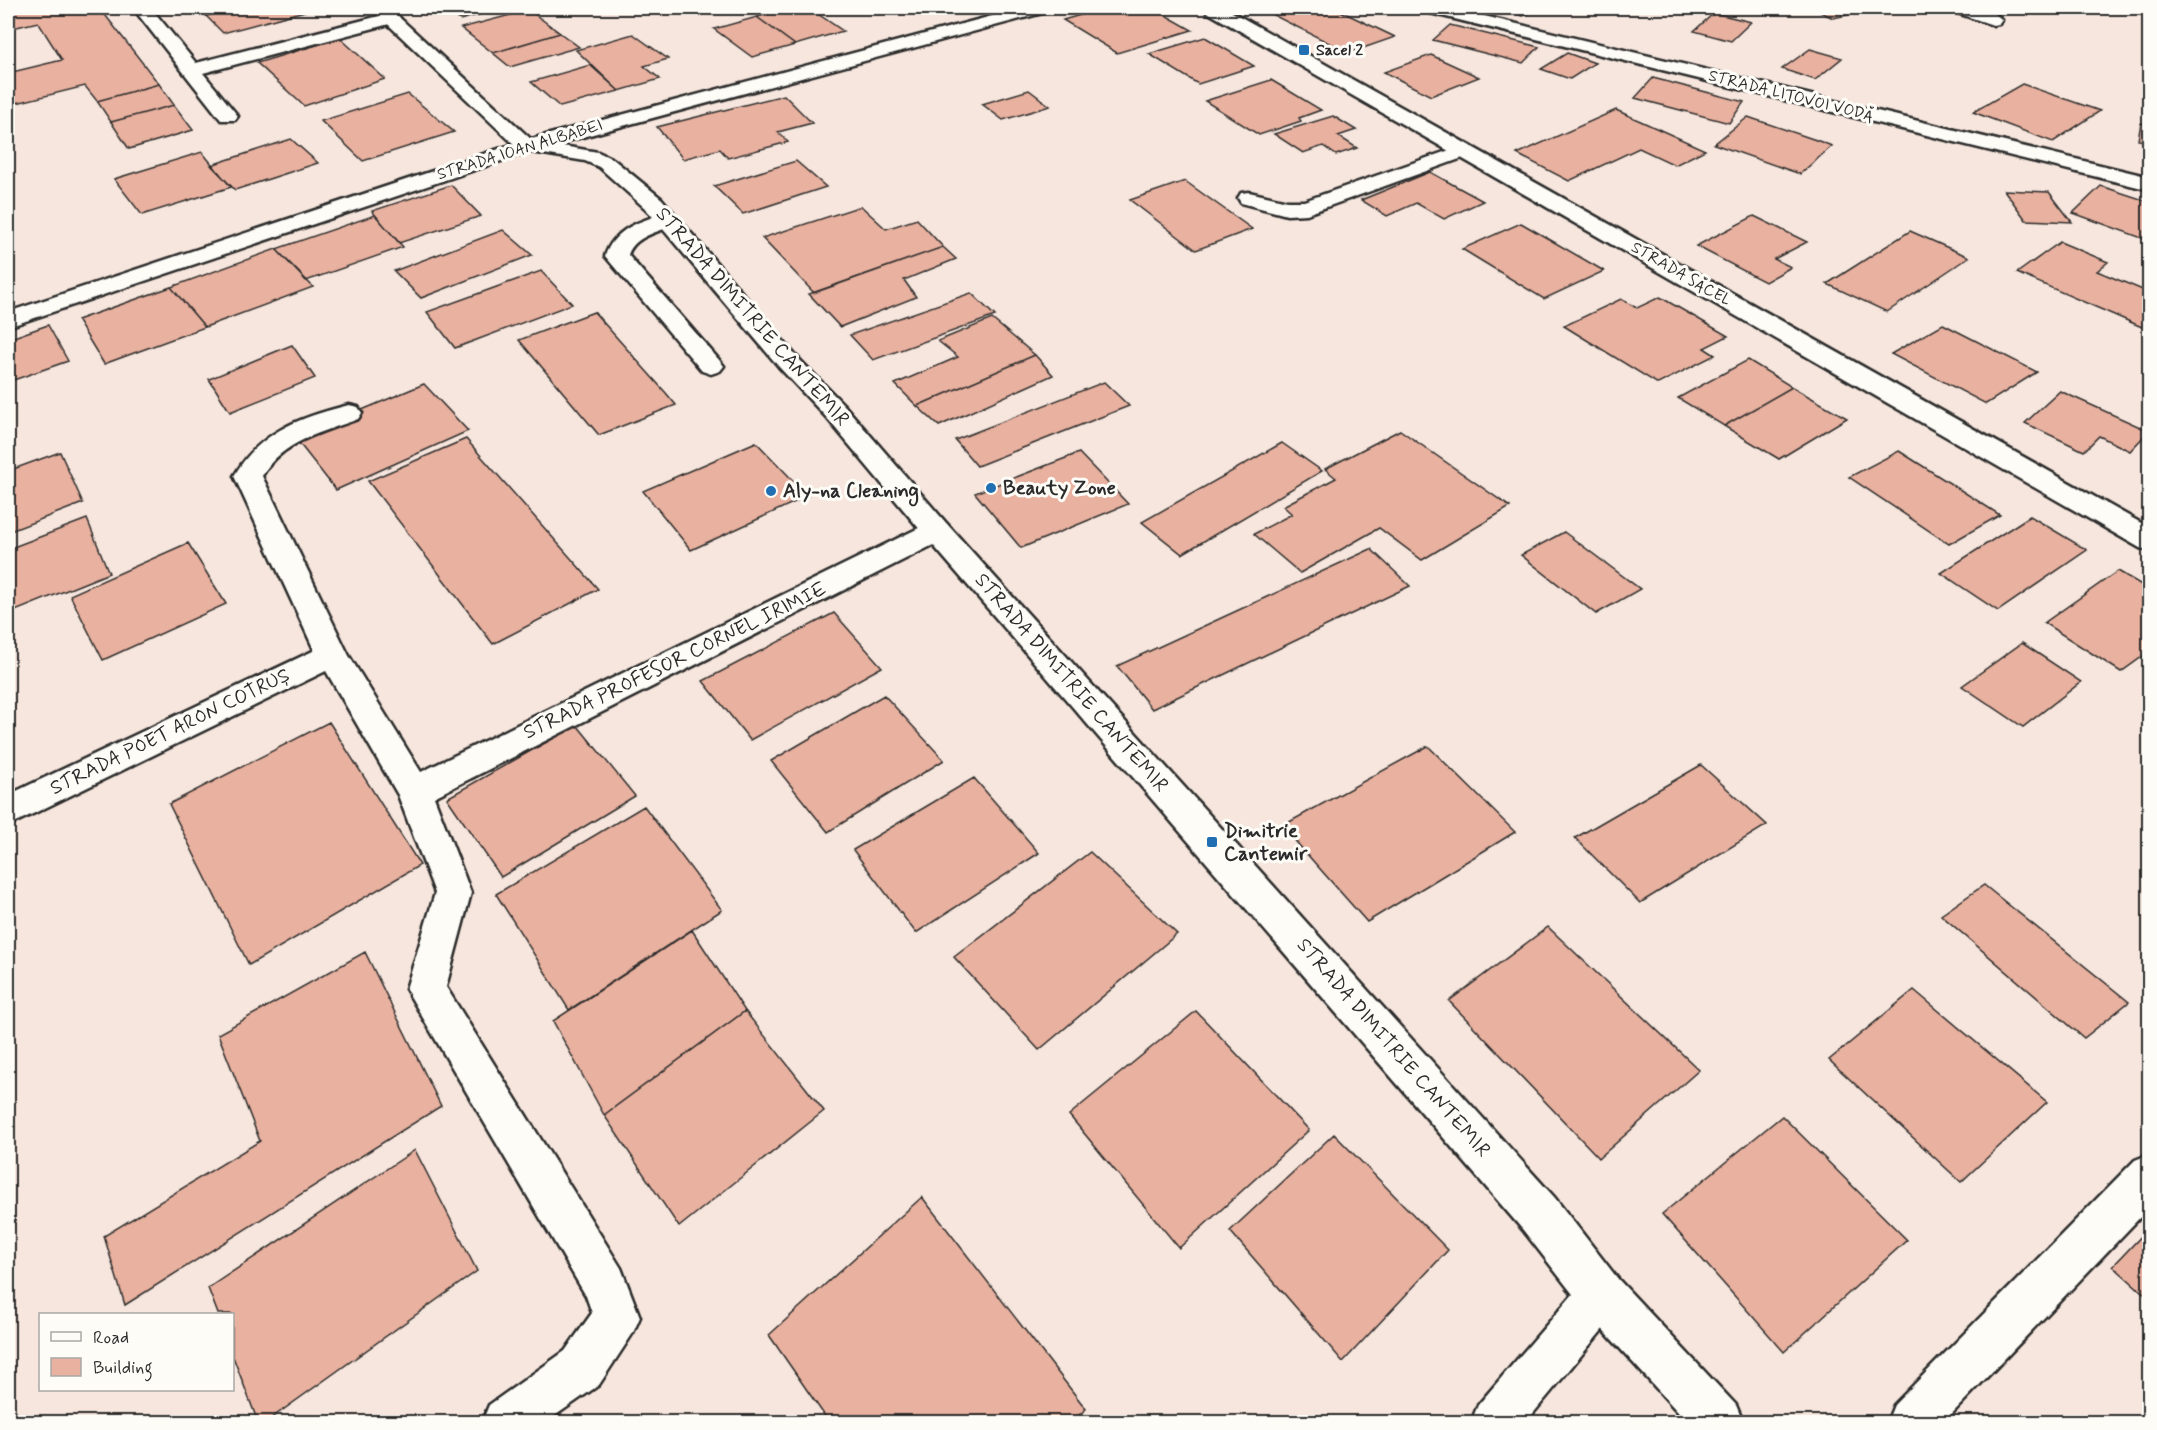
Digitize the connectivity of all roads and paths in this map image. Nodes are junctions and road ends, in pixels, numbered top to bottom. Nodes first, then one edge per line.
1 (142, 8) edge
2 (1040, 8) edge
3 (1213, 8) edge
4 (1432, 8) edge
5 (1960, 8) edge
6 (385, 13) edge
7 (1993, 20) dead end
8 (192, 70) junction
9 (228, 116) dead end
10 (527, 146) junction
11 (1464, 151) junction
12 (2150, 184) edge
13 (1249, 198) dead end
14 (667, 220) junction
15 (8, 320) edge
16 (711, 366) dead end
17 (349, 413) dead end
18 (937, 531) junction
19 (2150, 541) edge
20 (332, 654) junction
21 (414, 791) junction
22 (8, 811) edge
23 (2150, 1175) edge
24 (1602, 1295) junction
25 (506, 1422) edge
26 (1496, 1422) edge
27 (1719, 1422) edge
28 (1911, 1422) edge

1 - 8 street
2 - 10 street, STRADA IOAN ALBABEI
3 - 11 street, STRADA SĂCEL
4 - 12 street, STRADA LITOVOI VODĂ
5 - 7 street
6 - 8 street
6 - 10 street
8 - 9 street
10 - 14 street, STRADA DIMITRIE CANTEMIR
10 - 15 street, STRADA IOAN ALBABEI
11 - 13 street
11 - 19 street, STRADA SĂCEL
14 - 16 street
14 - 18 street, STRADA DIMITRIE CANTEMIR
17 - 20 street
18 - 21 street, STRADA PROFESOR CORNEL IRIMIE
18 - 24 street, STRADA DIMITRIE CANTEMIR
20 - 21 street
20 - 22 street, STRADA POET ARON COTRUȘ
21 - 25 street
23 - 28 street
24 - 26 street
24 - 27 street, STRADA DIMITRIE CANTEMIR

